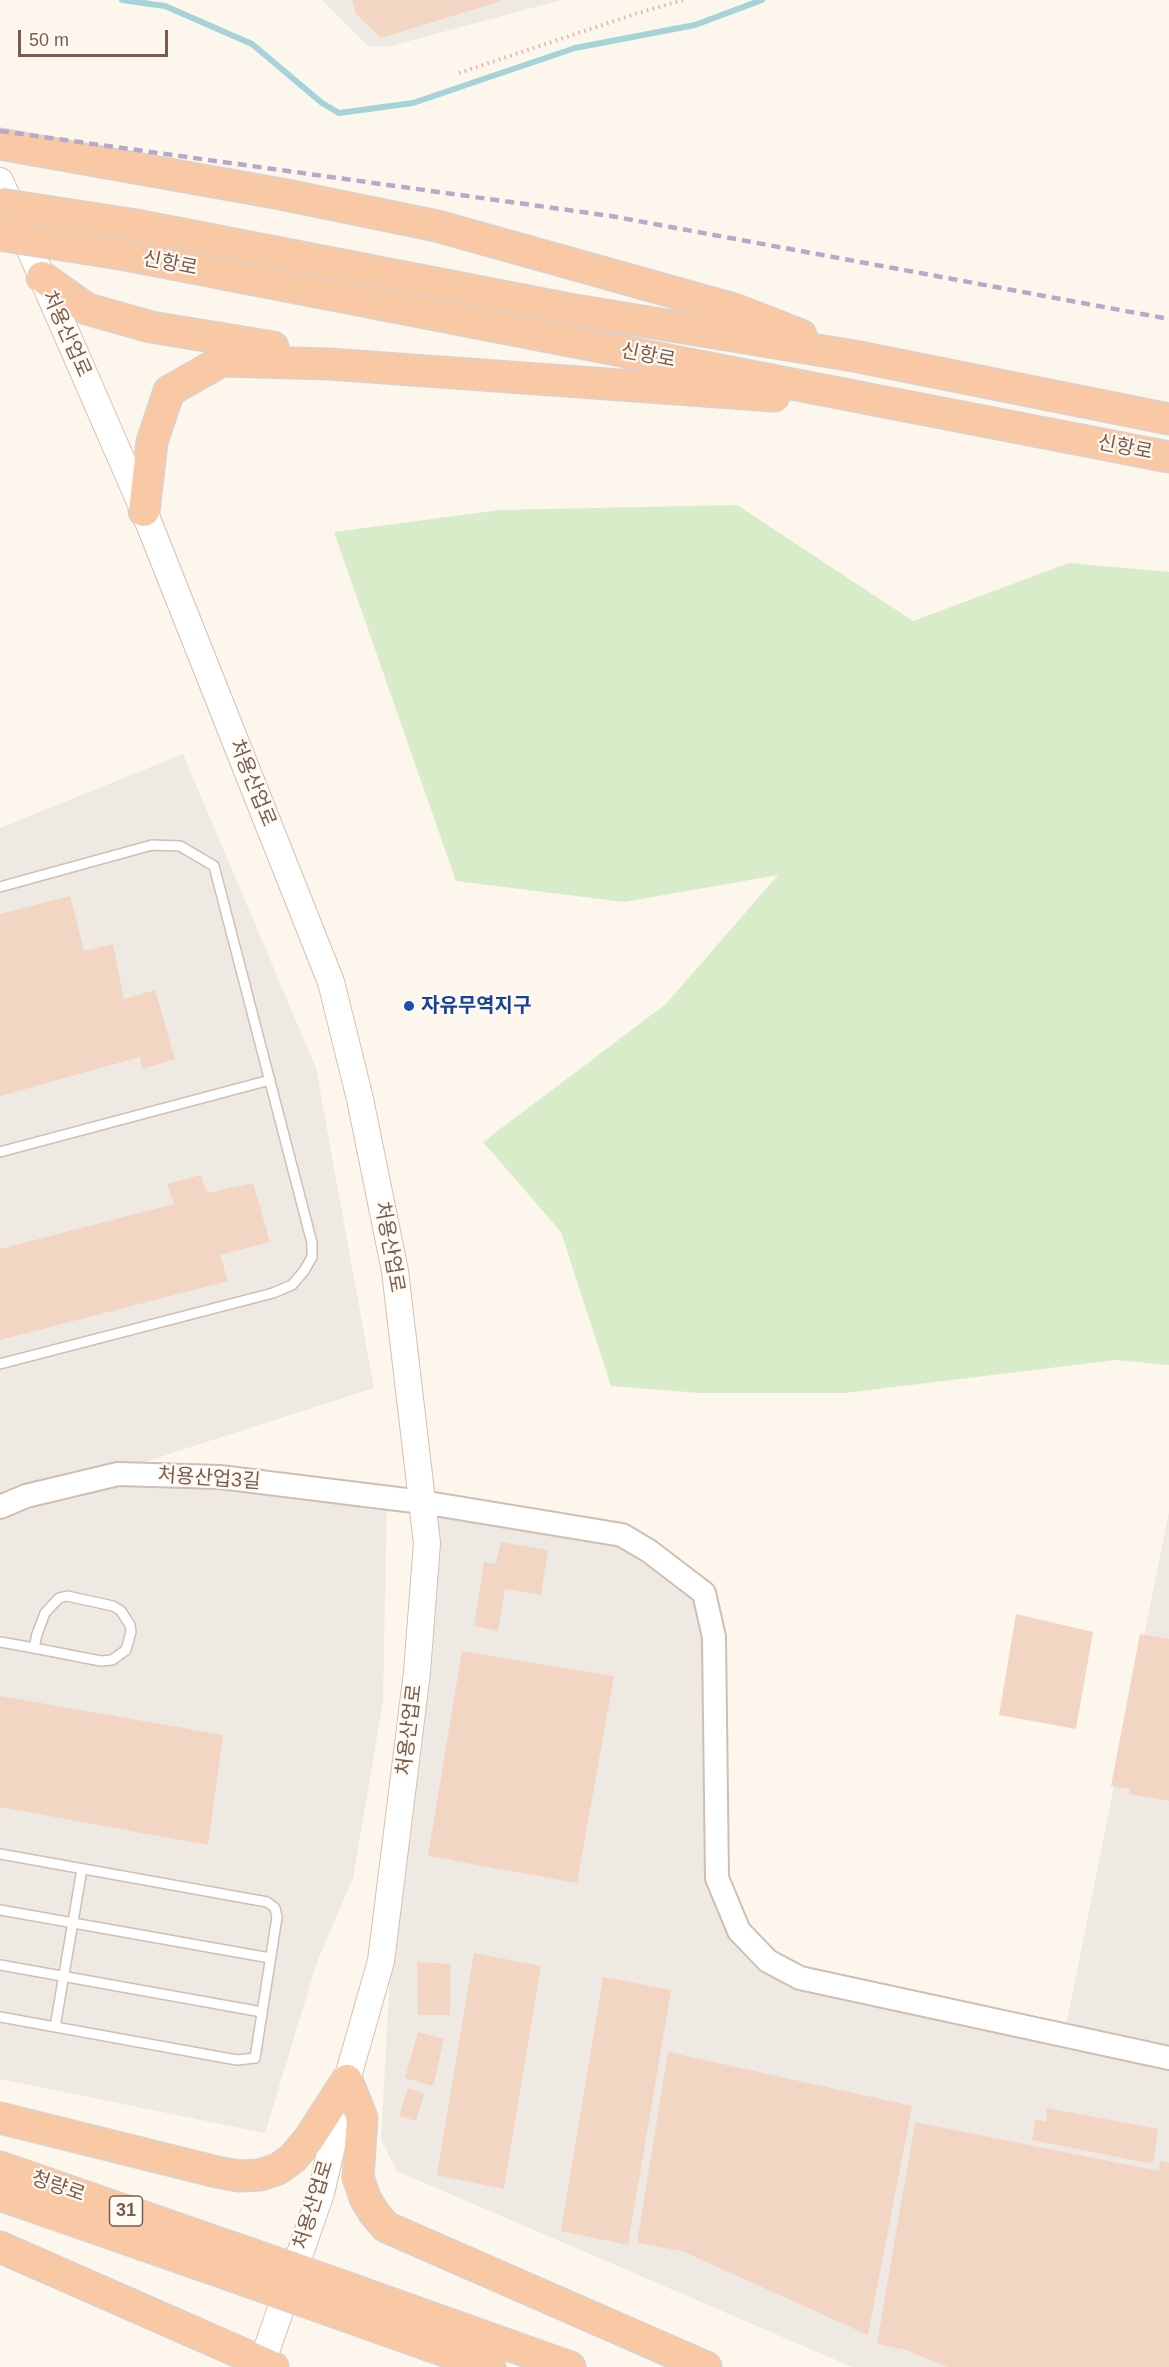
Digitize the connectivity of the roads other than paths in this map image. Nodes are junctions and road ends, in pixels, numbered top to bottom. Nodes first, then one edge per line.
1 (0, 144) edge
2 (0, 181) edge
3 (0, 204) edge
4 (0, 236) edge
5 (42, 277) junction
6 (854, 356) junction
7 (438, 373) junction
8 (897, 404) junction
9 (1169, 419) edge
10 (1169, 457) edge
11 (144, 511) junction
12 (0, 887) edge
13 (270, 1080) junction
14 (0, 1152) edge
15 (0, 1365) edge
16 (422, 1502) junction
17 (0, 1507) edge
18 (0, 1642) edge
19 (34, 1648) junction
20 (0, 1854) edge
21 (82, 1869) junction
22 (0, 1910) edge
23 (73, 1923) junction
24 (270, 1958) junction
25 (0, 1965) edge
26 (63, 1976) junction
27 (262, 2012) junction
28 (0, 2017) edge
29 (55, 2027) junction
30 (1169, 2058) edge
31 (347, 2080) junction
32 (0, 2118) edge
33 (0, 2167) edge
34 (0, 2195) edge
35 (0, 2247) edge
36 (248, 2267) junction
37 (347, 2302) junction
38 (268, 2365) edge
39 (490, 2367) edge
40 (570, 2367) edge
41 (706, 2367) edge

1 - 6 highway
2 - 5 main road, 처용산업로
3 - 6 highway, 신항로, bridge
4 - 8 highway, 신항로, bridge
5 - 7 highway
5 - 11 main road, 처용산업로
6 - 9 highway, 신항로
7 - 8 highway
7 - 11 highway
8 - 10 highway, 신항로
11 - 16 main road, 처용산업로
12 - 13 lane
13 - 14 lane
13 - 15 lane
16 - 17 street, 처용산업3길
16 - 30 street, 처용산업3길
16 - 31 main road, 처용산업로
18 - 19 lane
19 - 19 lane
20 - 21 lane
21 - 23 lane
21 - 24 lane
22 - 23 lane
23 - 24 lane
23 - 26 lane
24 - 27 lane
25 - 26 lane
26 - 27 lane
26 - 29 lane
27 - 29 lane
28 - 29 lane
31 - 32 highway
31 - 38 main road, 처용산업로
31 - 41 highway
33 - 36 highway, 청량로 / 31
34 - 36 highway, 청량로 / 31
35 - 38 highway
36 - 37 highway, bridge
37 - 39 highway
37 - 40 highway

